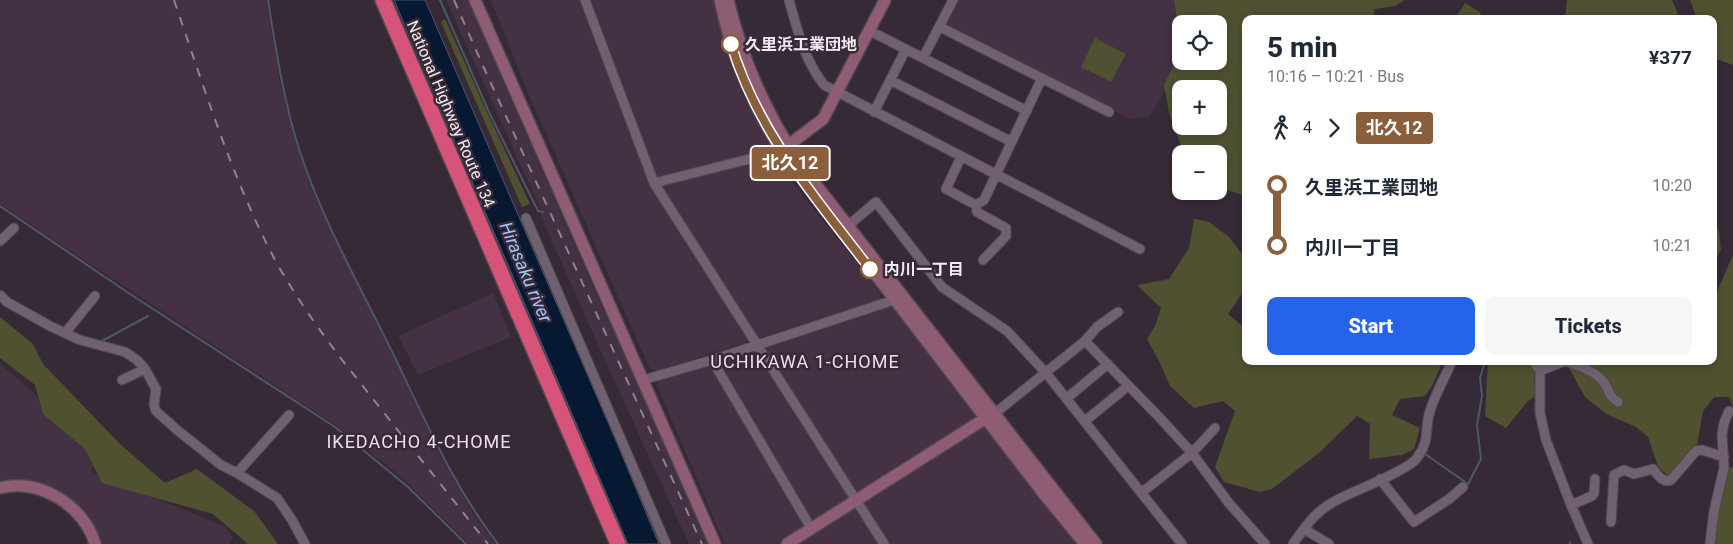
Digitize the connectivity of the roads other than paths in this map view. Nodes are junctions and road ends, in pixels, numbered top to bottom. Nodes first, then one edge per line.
1 (374, 0) edge
2 (383, 0) edge
3 (475, 0) edge
4 (585, 0) edge
5 (720, 0) edge
6 (728, 0) edge
7 (790, 0) edge
8 (886, 0) edge
9 (953, 0) edge
10 (940, 27) junction
11 (870, 31) junction
12 (906, 49) junction
13 (924, 58) junction
14 (1042, 78) junction
15 (890, 80) junction
16 (838, 93) junction
17 (1027, 111) junction
18 (874, 112) junction
19 (1109, 112) dead end
20 (1012, 142) junction
21 (784, 148) junction
22 (960, 157) junction
23 (996, 175) junction
24 (654, 183) junction
25 (976, 205) junction
26 (526, 218) dead end
27 (14, 228) dead end
28 (844, 229) junction
29 (0, 242) edge
30 (1140, 249) dead end
31 (983, 260) dead end
32 (0, 296) edge
33 (95, 296) dead end
34 (899, 298) junction
35 (1118, 312) dead end
36 (65, 333) junction
37 (1084, 341) junction
38 (757, 344) junction
39 (712, 360) junction
40 (1108, 364) junction
41 (1450, 365) edge
42 (1536, 365) edge
43 (1555, 365) edge
44 (1574, 365) edge
45 (145, 369) junction
46 (1540, 371) junction
47 (1046, 373) junction
48 (122, 380) dead end
49 (643, 380) junction
50 (1128, 386) junction
51 (1067, 398) junction
52 (1618, 402) dead end
53 (1729, 411) dead end
54 (290, 415) dead end
55 (990, 416) junction
56 (1085, 421) junction
57 (1215, 428) dead end
58 (1192, 453) junction
59 (1724, 457) junction
60 (237, 473) junction
61 (1380, 479) junction
62 (1595, 479) dead end
63 (1463, 487) dead end
64 (0, 488) edge
65 (1141, 493) junction
66 (856, 500) junction
67 (1571, 505) junction
68 (1612, 522) dead end
69 (811, 528) junction
70 (1304, 529) junction
71 (794, 542) edge
72 (95, 544) edge
73 (305, 544) edge
74 (608, 544) edge
75 (618, 544) edge
76 (666, 544) edge
77 (715, 544) edge
78 (884, 544) edge
79 (1085, 544) edge
80 (1096, 544) edge
81 (1182, 544) edge
82 (1265, 544) edge
83 (1293, 544) edge
84 (1328, 544) edge
85 (1588, 544) edge
86 (1710, 544) edge

1 - 74 highway, National Highway Route 134
2 - 75 highway, National Highway Route 134
3 - 49 street
4 - 24 street
5 - 21 street
6 - 21 street
7 - 16 street
8 - 11 street
9 - 10 street
10 - 13 street
10 - 14 street
11 - 12 street
11 - 16 street
12 - 13 street
12 - 15 street
13 - 17 street
14 - 17 street
14 - 19 street
15 - 18 street
15 - 20 street
16 - 18 street
16 - 21 street
17 - 20 street
18 - 22 street
20 - 23 street
21 - 24 street
21 - 28 street
22 - 23 street
22 - 25 street
23 - 25 street
23 - 30 street
24 - 38 street
25 - 31 street
26 - 76 street
27 - 29 street
28 - 34 street
28 - 47 street
32 - 36 street
33 - 36 street
34 - 38 street
34 - 55 street
35 - 37 street
36 - 45 street
37 - 40 street
37 - 47 street
38 - 39 street
38 - 66 street
39 - 49 street
39 - 69 street
40 - 50 street
40 - 51 street
41 - 61 street
42 - 46 street
43 - 46 street
44 - 52 street
45 - 48 street
45 - 60 street
46 - 67 street
47 - 51 street
47 - 55 street
49 - 77 street
50 - 56 street
50 - 58 street
51 - 56 street
53 - 59 street
54 - 60 street
55 - 66 street
55 - 79 street
55 - 80 street
56 - 65 street
57 - 58 street
58 - 65 street
58 - 82 street
59 - 68 street
59 - 86 street
60 - 73 street
61 - 63 street
61 - 70 street
62 - 67 street
64 - 72 street
65 - 81 street
66 - 69 street
66 - 78 street
67 - 85 street
69 - 71 street
70 - 83 street
70 - 84 street

